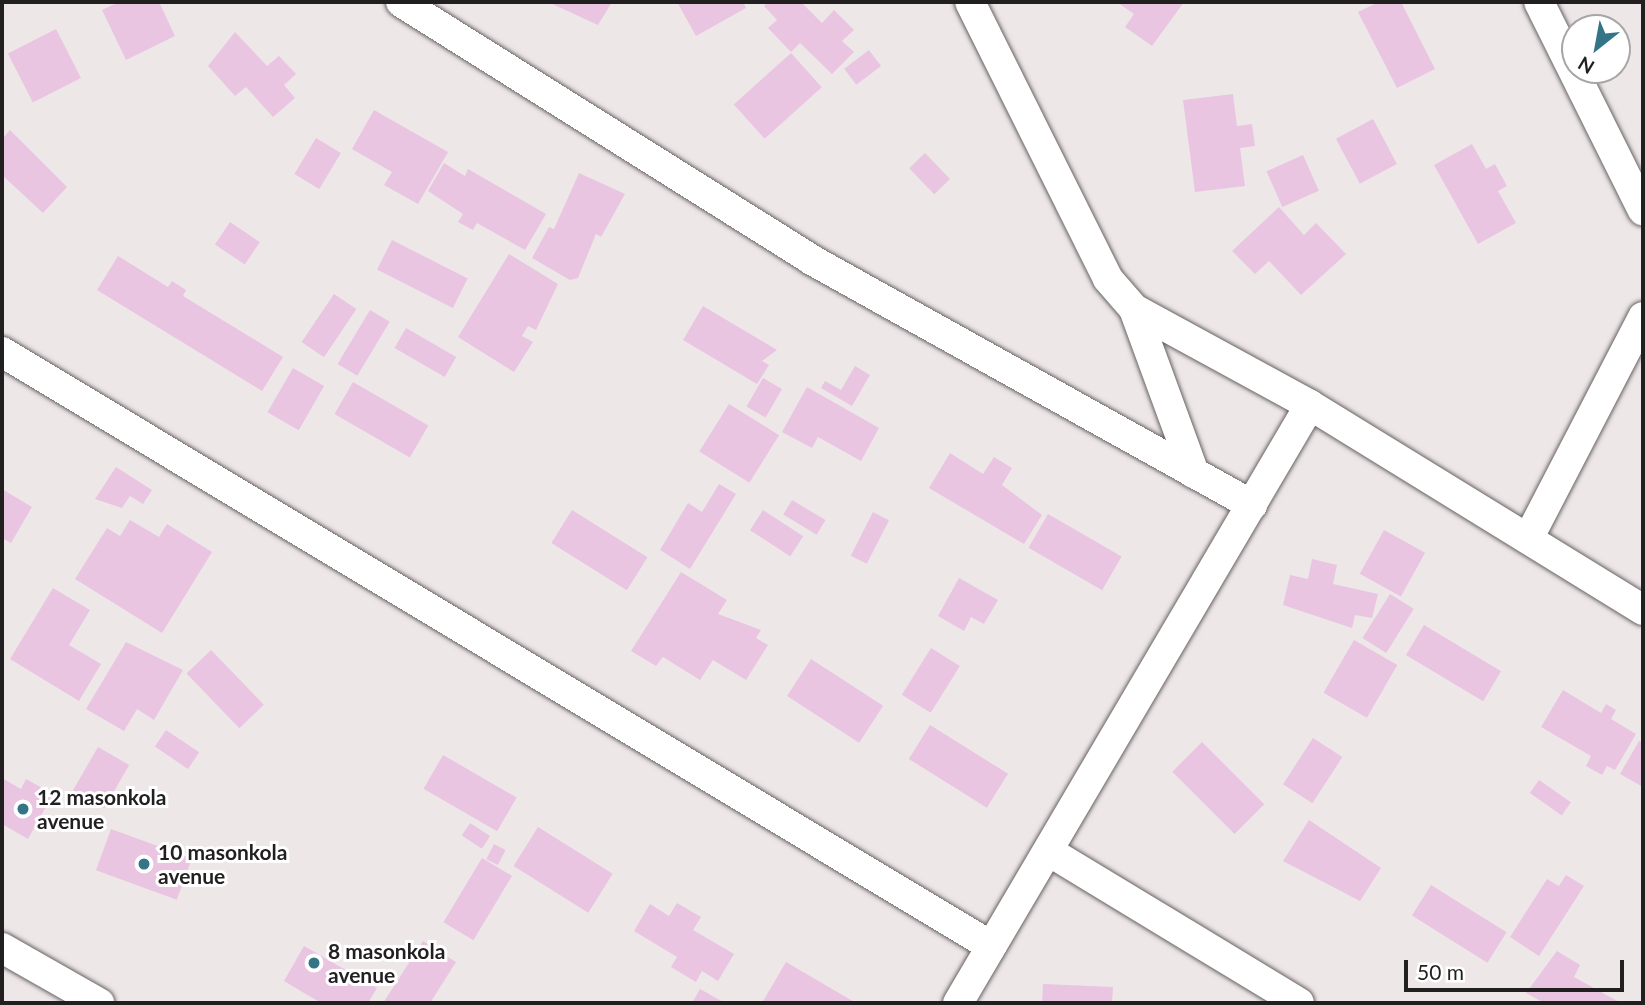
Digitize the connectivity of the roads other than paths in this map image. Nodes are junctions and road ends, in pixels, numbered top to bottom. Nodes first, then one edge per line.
1 (401, 2) edge
2 (970, 2) edge
3 (1539, 2) edge
4 (1643, 211) edge
5 (1134, 309) junction
6 (1643, 317) edge
7 (2, 352) edge
8 (1310, 405) junction
9 (1194, 473) junction
10 (1252, 505) junction
11 (1528, 539) junction
12 (1643, 610) edge
13 (1050, 852) junction
14 (991, 946) junction
15 (2, 948) edge
16 (99, 1003) edge
17 (958, 1003) edge
18 (1299, 1003) edge

1 - 9 street
2 - 5 street
3 - 4 street
5 - 8 street
5 - 9 street
6 - 11 street
7 - 14 street
8 - 10 street
8 - 11 street
9 - 10 street
10 - 13 street
11 - 12 street
13 - 14 street
13 - 18 street
14 - 17 street
15 - 16 street

